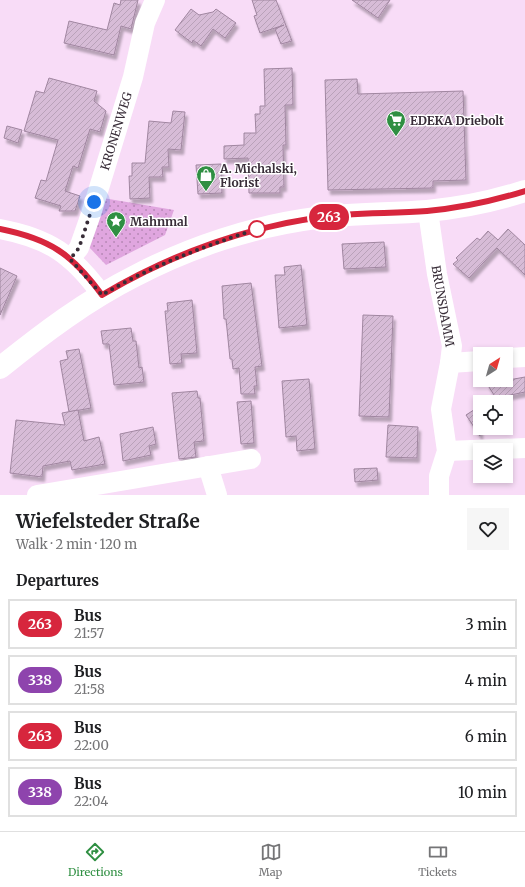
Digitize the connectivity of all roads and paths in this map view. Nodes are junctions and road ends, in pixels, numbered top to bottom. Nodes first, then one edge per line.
1 (155, 0) edge
2 (525, 191) edge
3 (428, 211) junction
4 (0, 229) edge
5 (70, 259) junction
6 (102, 295) junction
7 (525, 357) edge
8 (513, 358) edge
9 (473, 361) edge
10 (450, 363) junction
11 (0, 368) edge
12 (525, 448) edge
13 (446, 451) junction
14 (251, 459) dead end
15 (208, 466) junction
16 (37, 495) edge
17 (217, 495) edge
18 (439, 495) edge

1 - 5 street, KRONENWEG
2 - 3 main road
3 - 6 main road
3 - 10 street, BRUNSDAMM
4 - 5 street
5 - 6 street
6 - 11 main road
7 - 8 street
9 - 10 street
10 - 13 street, BRUNSDAMM
12 - 13 street
13 - 18 street, BRUNSDAMM
14 - 15 street
15 - 16 street
15 - 17 street

